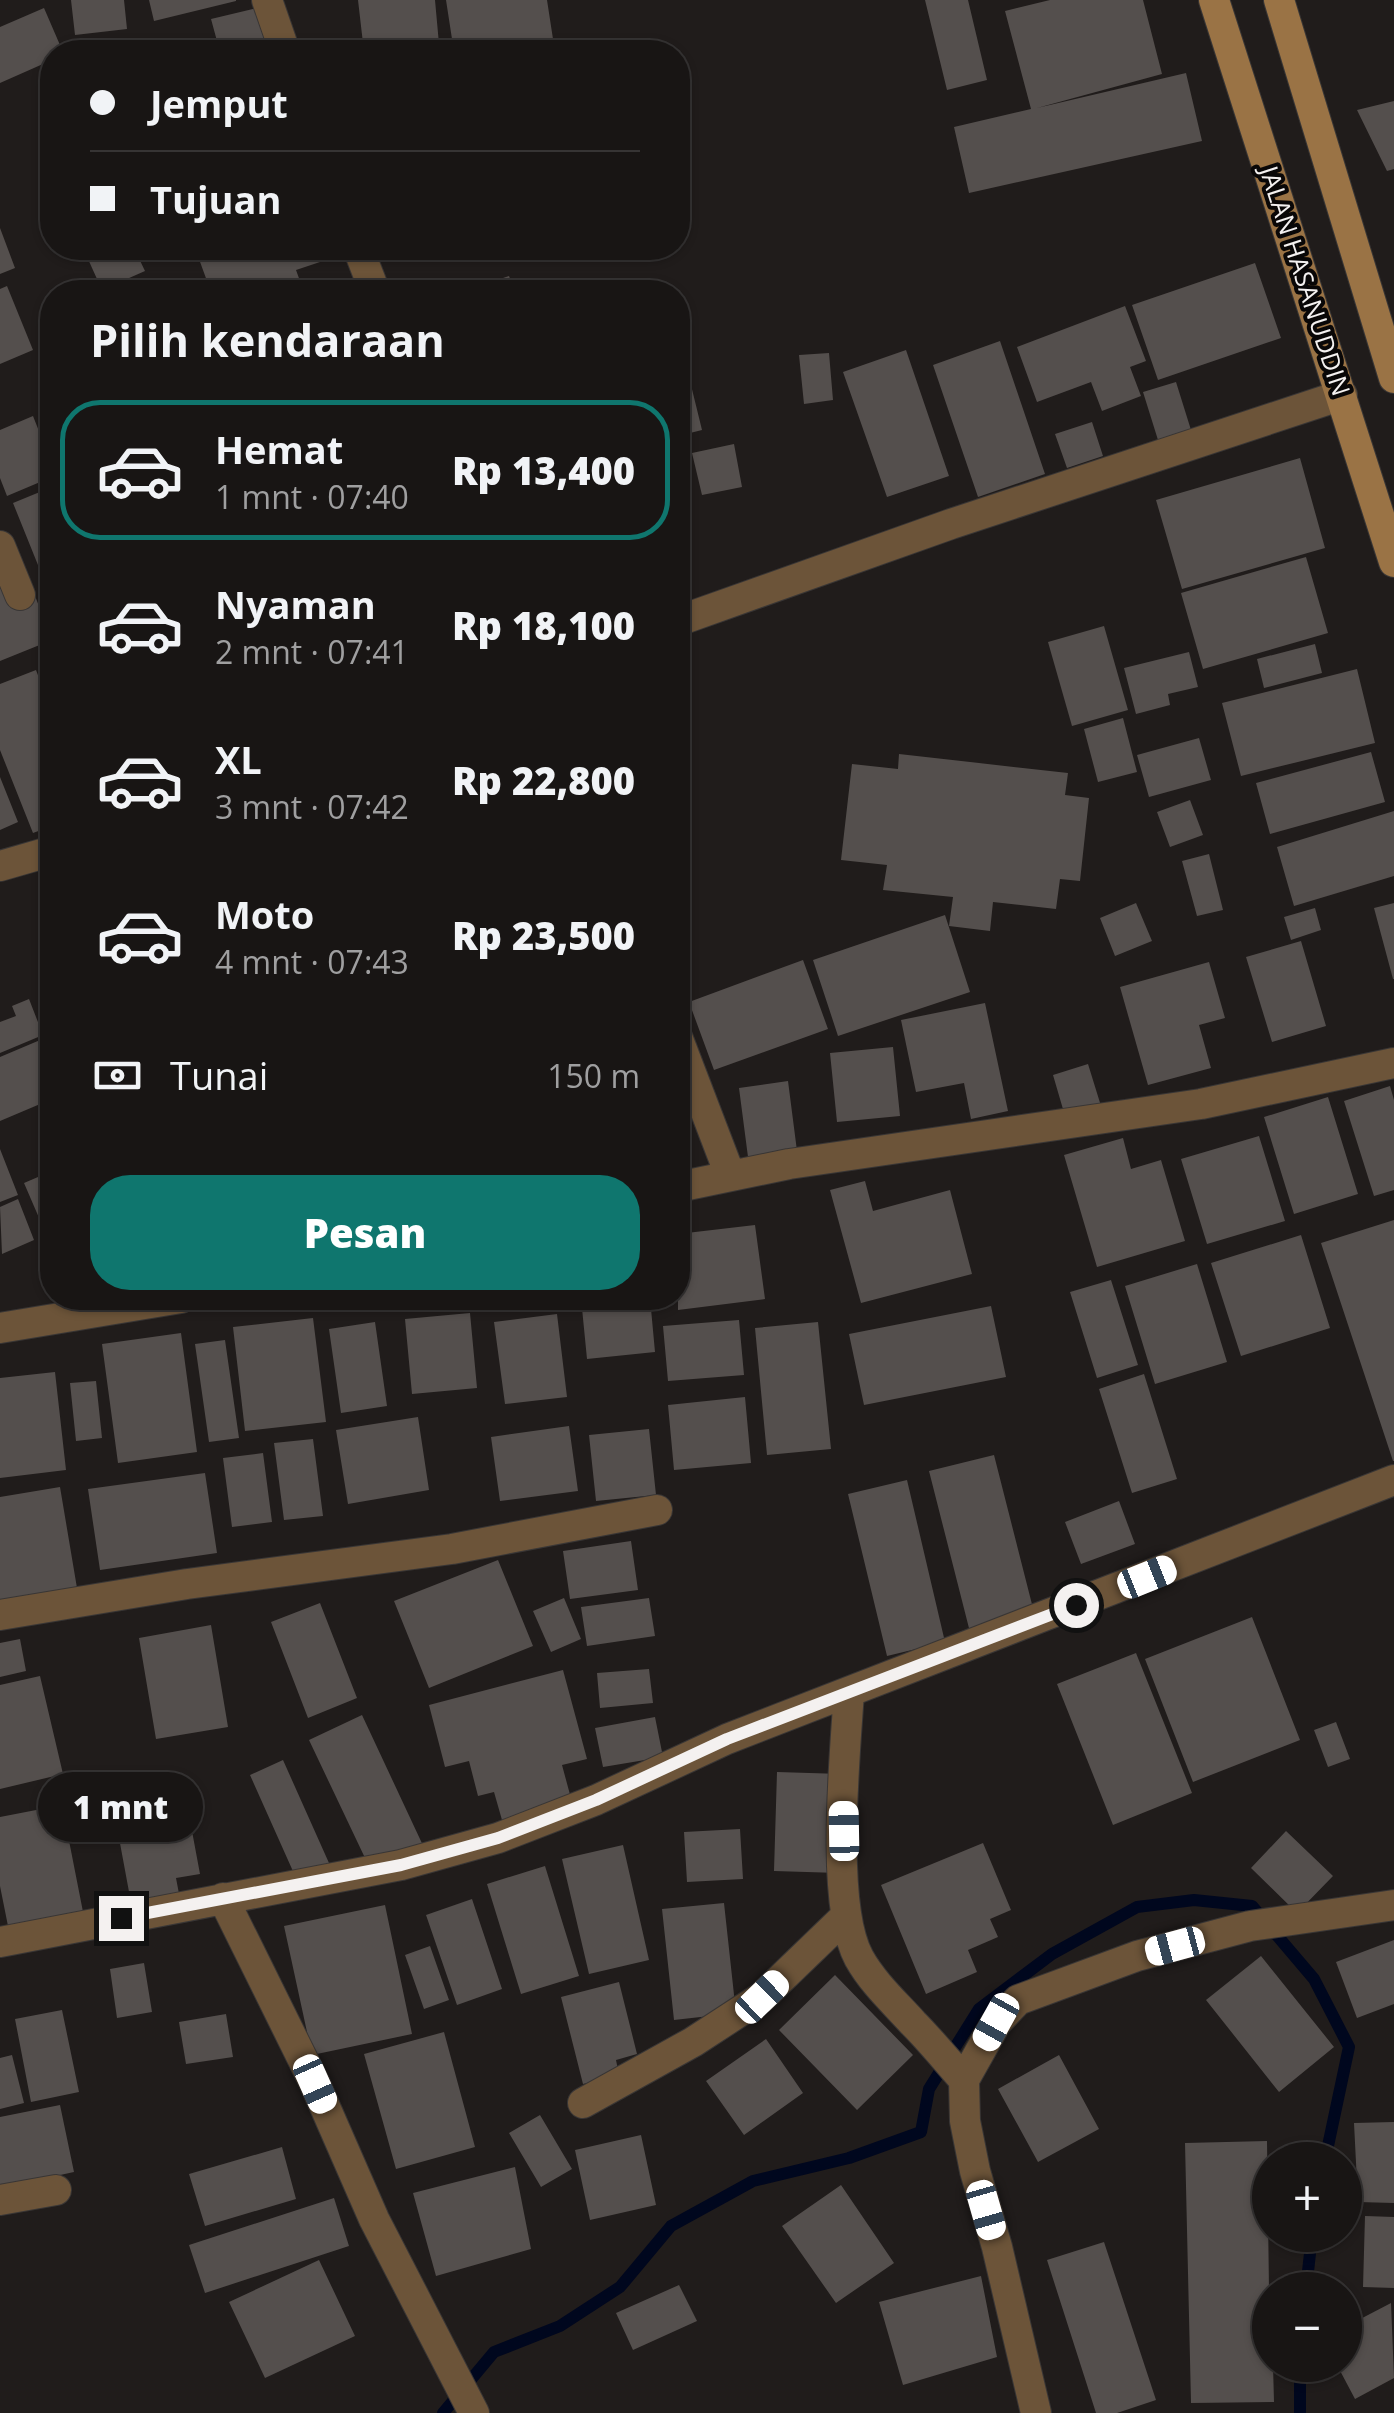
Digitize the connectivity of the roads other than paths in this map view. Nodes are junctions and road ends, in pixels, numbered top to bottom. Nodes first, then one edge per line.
1 (267, 0) edge
2 (1214, 0) edge
3 (1279, 0) edge
4 (281, 40) edge
5 (1394, 378) edge
6 (1342, 395) junction
7 (0, 546) edge
8 (1394, 562) edge
9 (20, 595) dead end
10 (690, 617) edge
11 (40, 854) edge
12 (0, 866) edge
13 (1394, 1063) edge
14 (690, 1070) edge
15 (730, 1175) junction
16 (690, 1184) edge
17 (109, 1310) edge
18 (0, 1328) edge
19 (1394, 1480) edge
20 (657, 1510) dead end
21 (0, 1615) edge
22 (849, 1692) junction
23 (223, 1898) junction
24 (1394, 1905) edge
25 (846, 1916) junction
26 (0, 1942) edge
27 (963, 2079) junction
28 (583, 2104) dead end
29 (56, 2190) dead end
30 (0, 2200) edge
31 (474, 2413) edge
32 (1036, 2413) edge

1 - 4 street
2 - 6 street, JALAN HASANUDDIN
3 - 5 street
6 - 8 street, JALAN HASANUDDIN
6 - 10 street
7 - 9 street
11 - 12 street
13 - 15 street
14 - 15 street
15 - 16 street
17 - 18 street
19 - 22 street
20 - 21 street
22 - 23 street
22 - 25 street
23 - 26 street
23 - 31 street
24 - 27 street
25 - 27 street
25 - 28 street
27 - 32 street
29 - 30 street

